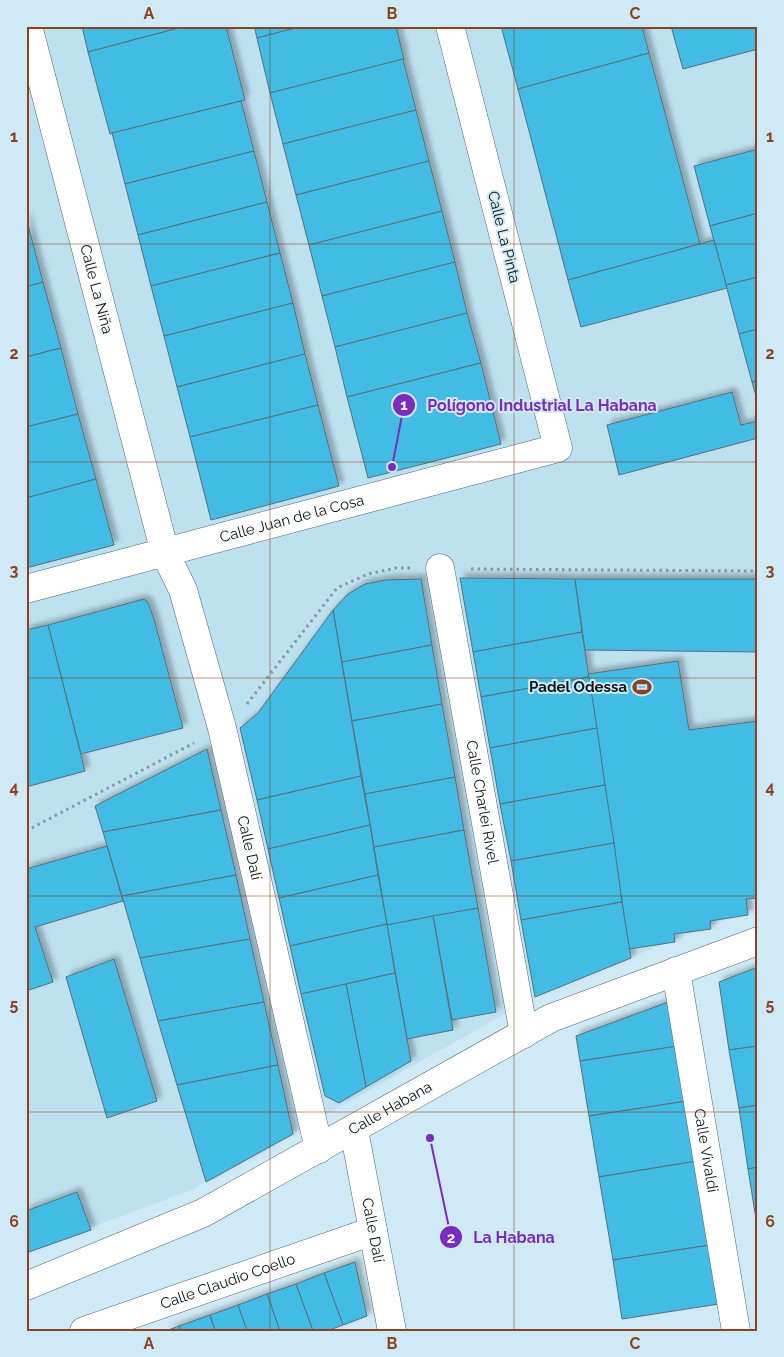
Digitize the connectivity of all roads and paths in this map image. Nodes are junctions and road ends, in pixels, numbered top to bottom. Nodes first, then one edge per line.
1 (28, 26) edge
2 (450, 26) edge
3 (558, 448) joint
4 (165, 553) junction
5 (440, 568) junction
6 (758, 571) edge
7 (26, 589) edge
8 (222, 728) junction
9 (26, 831) edge
10 (758, 941) edge
11 (676, 971) junction
12 (524, 1034) junction
13 (354, 1130) junction
14 (319, 1149) junction
15 (373, 1230) junction
16 (26, 1286) edge
17 (84, 1331) edge
18 (392, 1331) edge
19 (736, 1331) edge

1 - 4 street, Calle La Niña
2 - 3 street, Calle La Pinta
3 - 4 street, Calle Juan de la Cosa
4 - 7 street, Calle Juan de la Cosa
4 - 8 street, Calle Dalí
5 - 6 path
5 - 8 path
5 - 12 street, Calle Charlei Rivel
8 - 9 path
8 - 14 street, Calle Dalí
10 - 11 street, Calle Habana
11 - 12 street, Calle Habana
11 - 19 street, Calle Vivaldi
12 - 13 street, Calle Habana
13 - 14 street, Calle Habana
13 - 15 street, Calle Dalí
14 - 16 street, Calle Habana
15 - 17 street, Calle Claudio Coello
15 - 18 street, Calle Dalí

